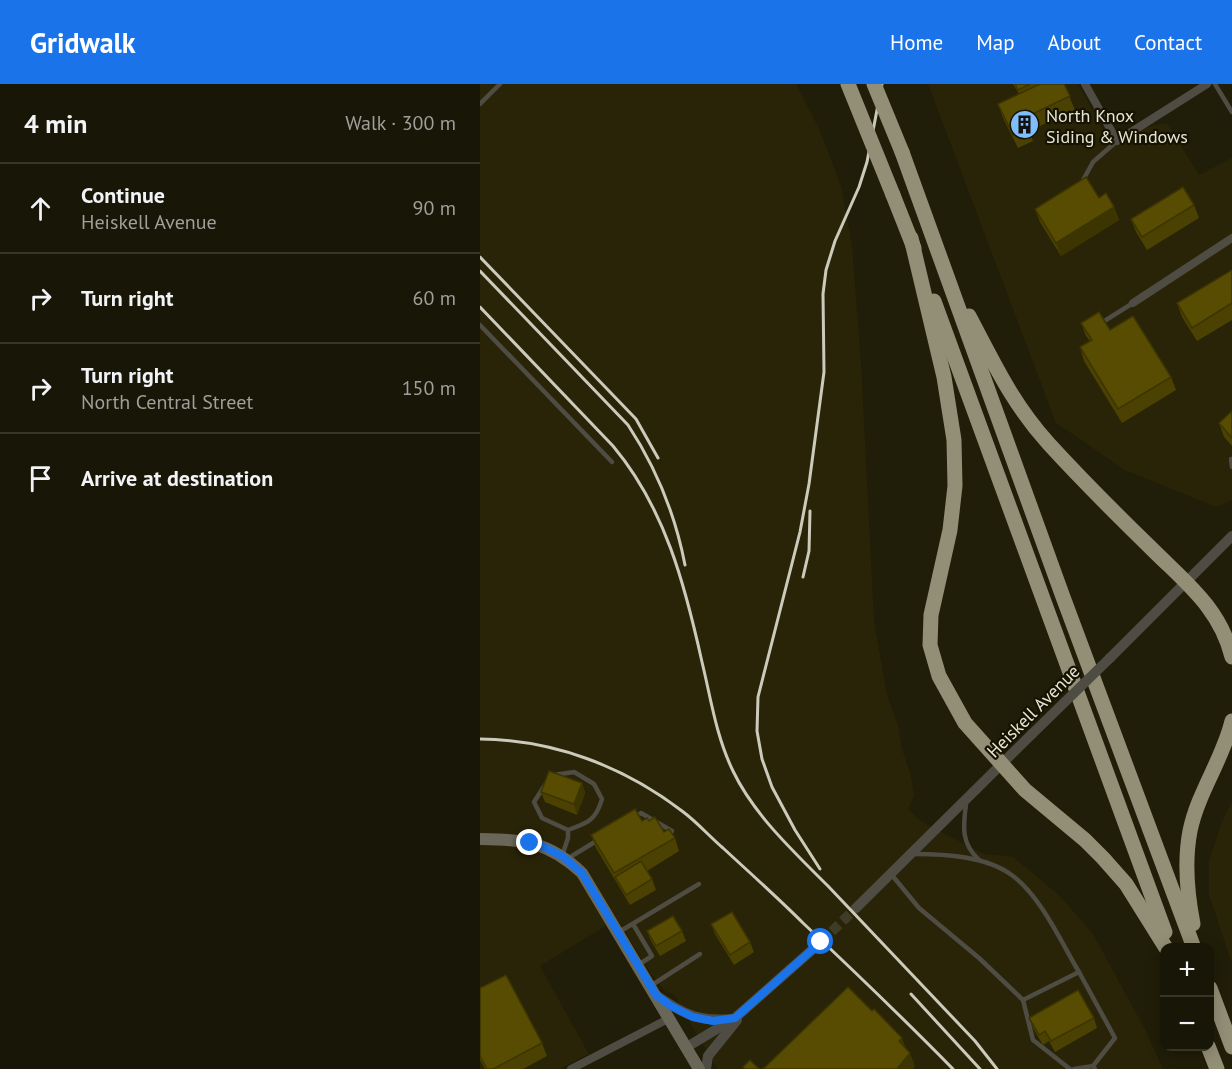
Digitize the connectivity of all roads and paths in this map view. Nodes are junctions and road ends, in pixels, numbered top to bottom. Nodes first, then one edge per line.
1 (500, 84) edge
2 (848, 84) edge
3 (874, 84) edge
4 (1085, 84) edge
5 (1207, 84) edge
6 (1215, 84) edge
7 (480, 104) edge
8 (1232, 112) edge
9 (1117, 141) junction
10 (1079, 188) edge
11 (911, 238) junction
12 (1232, 238) edge
13 (941, 263) junction
14 (1132, 303) joint
15 (1106, 320) edge
16 (480, 325) edge
17 (1231, 459) edge
18 (612, 462) dead end
19 (1232, 467) edge
20 (1232, 536) edge
21 (1187, 582) junction
22 (1232, 657) edge
23 (1232, 721) edge
24 (1002, 765) junction
25 (966, 801) junction
26 (633, 819) edge
27 (568, 830) junction
28 (672, 831) edge
29 (607, 834) edge
30 (480, 839) edge
31 (911, 855) junction
32 (564, 858) junction
33 (981, 861) junction
34 (891, 874) junction
35 (699, 884) dead end
36 (856, 908) tunnel mouth
37 (633, 924) junction
38 (618, 932) junction
39 (821, 942) tunnel mouth
40 (1163, 943) edge
41 (1169, 943) edge
42 (1193, 943) edge
43 (1194, 943) edge
44 (700, 954) dead end
45 (638, 965) junction
46 (1079, 972) junction
47 (653, 991) junction
48 (1213, 997) edge
49 (1023, 1000) junction
50 (737, 1016) junction
51 (670, 1018) junction
52 (687, 1047) junction
53 (1232, 1047) edge
54 (1210, 1051) edge
55 (1094, 1068) edge
56 (571, 1069) edge
57 (699, 1069) edge
58 (706, 1069) edge
59 (1072, 1069) edge
60 (1217, 1069) edge

1 - 7 lane
2 - 11 highway, bridge
3 - 13 highway, bridge
4 - 9 street
5 - 9 street
6 - 8 lane
9 - 10 lane
11 - 24 highway
11 - 41 highway
12 - 14 street
13 - 21 highway
13 - 42 highway
14 - 15 lane
16 - 18 lane
17 - 19 lane
20 - 21 street, Heiskell Avenue
21 - 22 highway
21 - 24 street, Heiskell Avenue, bridge
23 - 43 highway
24 - 25 street, Heiskell Avenue
24 - 40 highway
25 - 31 street, Heiskell Avenue
25 - 33 lane
26 - 28 lane
27 - 27 lane
27 - 32 lane
29 - 32 lane
30 - 32 main road
31 - 33 lane
31 - 34 street, Heiskell Avenue
32 - 38 main road
33 - 46 lane
34 - 36 street, Heiskell Avenue
34 - 49 lane
35 - 37 lane
37 - 38 lane
37 - 45 lane
38 - 45 main road
39 - 50 street
44 - 47 lane
45 - 47 main road
46 - 49 lane
46 - 55 lane
47 - 50 street
47 - 51 main road
48 - 53 highway
49 - 59 lane
50 - 52 street
50 - 58 street
51 - 52 main road
51 - 56 street
52 - 57 main road
54 - 60 highway
55 - 59 lane

